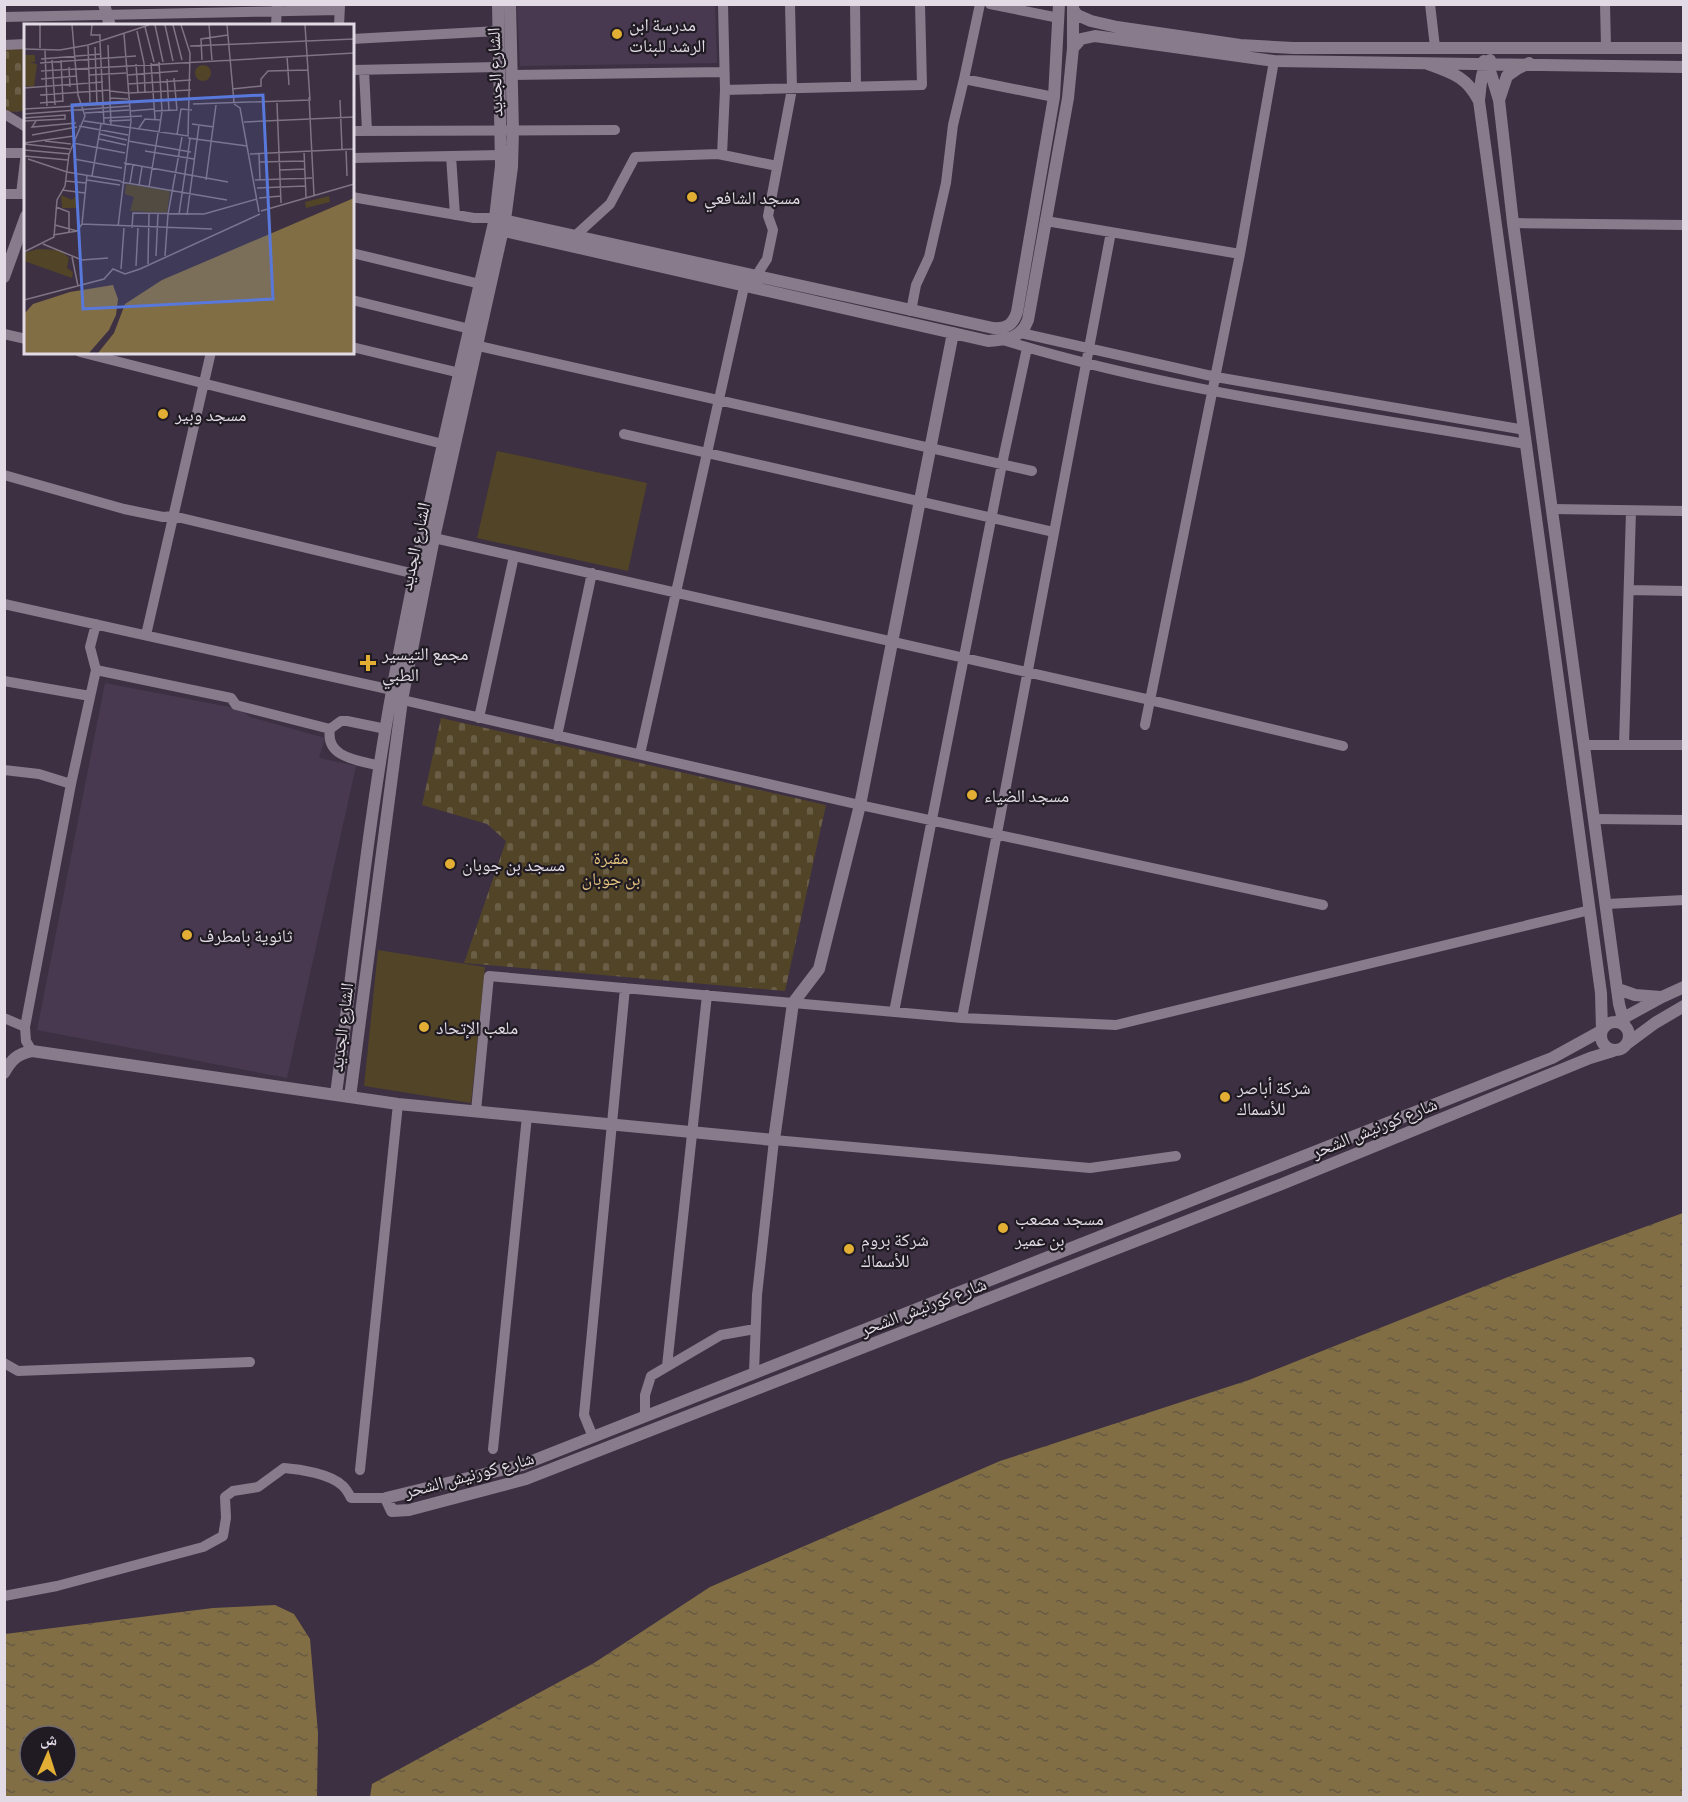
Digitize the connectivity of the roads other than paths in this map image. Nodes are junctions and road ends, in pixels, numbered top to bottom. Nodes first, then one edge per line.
1 (498, 4) edge
2 (510, 4) edge
3 (723, 4) edge
4 (790, 4) edge
5 (855, 4) edge
6 (920, 4) edge
7 (980, 4) edge
8 (990, 4) edge
9 (1059, 4) edge
10 (1430, 4) edge
11 (1605, 4) edge
12 (339, 7) edge
13 (1073, 7) edge
14 (219, 8) edge
15 (277, 8) edge
16 (107, 15) edge
17 (4, 17) edge
18 (1059, 18) junction
19 (276, 24) edge
20 (339, 24) edge
21 (498, 32) junction
22 (1134, 36) junction
23 (354, 39) edge
24 (24, 44) edge
25 (4, 45) edge
26 (1434, 47) junction
27 (1471, 47) junction
28 (1505, 47) junction
29 (1606, 47) junction
30 (1073, 48) junction
31 (1683, 48) edge
32 (1274, 61) junction
33 (1487, 63) junction
34 (1529, 63) junction
35 (1428, 64) junction
36 (499, 67) junction
37 (1683, 67) edge
38 (358, 70) edge
39 (724, 72) junction
40 (512, 75) junction
41 (964, 79) junction
42 (856, 87) junction
43 (792, 89) junction
44 (725, 90) junction
45 (1054, 97) junction
46 (1499, 100) junction
47 (1479, 101) junction
48 (6, 115) dead end
49 (24, 126) edge
50 (507, 130) junction
51 (615, 130) dead end
52 (354, 131) edge
53 (367, 131) junction
54 (4, 153) edge
55 (24, 153) edge
56 (501, 155) junction
57 (722, 155) junction
58 (452, 156) junction
59 (354, 158) edge
60 (777, 166) junction
61 (24, 174) edge
62 (4, 194) edge
63 (23, 194) edge
64 (354, 197) edge
65 (454, 215) junction
66 (24, 221) edge
67 (1046, 221) junction
68 (1513, 223) junction
69 (499, 224) junction
70 (1683, 225) edge
71 (1111, 232) junction
72 (576, 235) junction
73 (354, 253) edge
74 (1240, 254) junction
75 (1518, 258) junction
76 (1501, 259) junction
77 (5, 273) edge
78 (756, 276) junction
79 (480, 284) junction
80 (744, 286) junction
81 (354, 300) edge
82 (911, 311) junction
83 (470, 328) junction
84 (953, 333) junction
85 (1022, 333) junction
86 (4, 334) edge
87 (24, 339) edge
88 (1004, 340) junction
89 (472, 344) junction
90 (354, 347) edge
91 (1027, 348) junction
92 (1089, 350) junction
93 (88, 354) edge
94 (211, 354) edge
95 (1086, 364) junction
96 (460, 373) junction
97 (1215, 377) junction
98 (204, 383) junction
99 (1213, 390) junction
100 (719, 399) junction
101 (1524, 430) junction
102 (624, 434) dead end
103 (443, 444) junction
104 (1526, 444) junction
105 (931, 447) junction
106 (707, 453) junction
107 (1002, 464) junction
108 (1032, 471) dead end
109 (4, 475) edge
110 (920, 502) junction
111 (1552, 508) junction
112 (1631, 511) junction
113 (1683, 511) edge
114 (173, 516) junction
115 (992, 518) junction
116 (1054, 532) junction
117 (434, 538) junction
118 (513, 556) junction
119 (592, 573) junction
120 (415, 574) junction
121 (1629, 590) junction
122 (1683, 591) edge
123 (676, 592) junction
124 (4, 604) edge
125 (96, 624) junction
126 (146, 636) junction
127 (892, 641) junction
128 (964, 657) junction
129 (96, 670) junction
130 (1028, 672) junction
131 (4, 681) edge
132 (90, 696) junction
133 (395, 696) junction
134 (1150, 700) junction
135 (479, 718) junction
136 (1145, 725) dead end
137 (330, 729) junction
138 (386, 729) junction
139 (557, 735) junction
140 (1585, 745) junction
141 (1624, 745) junction
142 (1683, 745) edge
143 (1343, 746) dead end
144 (640, 754) junction
145 (380, 766) junction
146 (4, 770) edge
147 (71, 784) junction
148 (860, 805) junction
149 (1595, 819) junction
150 (1683, 820) edge
151 (932, 821) junction
152 (997, 835) junction
153 (1683, 900) edge
154 (1607, 904) junction
155 (1323, 905) dead end
156 (1590, 910) junction
157 (1683, 987) edge
158 (625, 988) junction
159 (1618, 989) junction
160 (707, 996) junction
161 (1662, 997) junction
162 (793, 1003) junction
163 (1683, 1006) edge
164 (894, 1012) junction
165 (4, 1018) edge
166 (962, 1018) junction
167 (1622, 1022) junction
168 (25, 1026) junction
169 (1602, 1031) junction
170 (1628, 1043) junction
171 (32, 1051) junction
172 (1613, 1051) junction
173 (4, 1073) edge
174 (336, 1094) junction
175 (350, 1097) junction
176 (398, 1104) junction
177 (476, 1111) junction
178 (527, 1116) junction
179 (612, 1125) junction
180 (693, 1133) junction
181 (774, 1140) junction
182 (1176, 1156) dead end
183 (1274, 1168) junction
184 (1282, 1184) junction
185 (915, 1310) junction
186 (922, 1326) junction
187 (755, 1329) junction
188 (250, 1362) dead end
189 (4, 1364) edge
190 (667, 1366) junction
191 (754, 1372) junction
192 (645, 1417) junction
193 (593, 1437) junction
194 (492, 1449) dead end
195 (360, 1470) dead end
196 (386, 1498) junction
197 (4, 1596) edge

1 - 21 street, الشارع الجديد
2 - 40 street, الشارع الجديد
3 - 39 street
4 - 43 street
5 - 42 street
6 - 42 street
7 - 41 street
8 - 18 street
9 - 18 street
10 - 26 street
11 - 29 street
12 - 15 street
12 - 20 street
13 - 22 street
13 - 30 street
14 - 15 street
14 - 16 street
15 - 19 street
16 - 17 street
18 - 45 street
21 - 23 street
21 - 36 street, الشارع الجديد
22 - 26 street
22 - 30 street
22 - 32 street
24 - 25 street
26 - 27 street
27 - 28 street
27 - 33 street
28 - 29 street
28 - 33 street
29 - 31 street
30 - 67 street
32 - 35 street
32 - 74 street
33 - 34 street
33 - 35 street
33 - 46 street
33 - 47 street
34 - 37 street
34 - 46 street
35 - 47 street
36 - 38 street
36 - 50 street, الشارع الجديد
38 - 53 street
39 - 40 street
39 - 44 street
40 - 50 street, الشارع الجديد
41 - 45 street
41 - 82 street
42 - 43 street
43 - 44 street
43 - 60 street
44 - 57 street
45 - 82 street
46 - 68 street
47 - 76 street
48 - 49 street
50 - 51 street
50 - 53 street
50 - 56 street, الشارع الجديد
50 - 69 street, الشارع الجديد
52 - 53 street
54 - 55 street
56 - 58 street
56 - 69 street, الشارع الجديد
57 - 60 street
57 - 72 street
58 - 59 street
58 - 65 street
60 - 78 street
61 - 63 street
62 - 63 street
64 - 65 street
65 - 69 street
66 - 77 street
67 - 71 street
67 - 85 street
68 - 70 street
68 - 75 street
69 - 72 street
69 - 79 street, الشارع الجديد
69 - 80 street
69 - 89 street, الشارع الجديد
71 - 74 street
71 - 92 street
72 - 78 street
73 - 79 street
74 - 97 street
75 - 76 street
75 - 111 street
76 - 101 street
78 - 82 street
79 - 83 street, الشارع الجديد
80 - 84 street
80 - 100 street
81 - 83 street
83 - 89 street, الشارع الجديد
84 - 88 street
84 - 105 street
85 - 88 street
85 - 92 street
86 - 87 street
88 - 91 street
89 - 96 street, الشارع الجديد
89 - 100 street
89 - 117 street, الشارع الجديد
90 - 96 street
91 - 95 street
91 - 107 street
92 - 95 street
92 - 97 street
93 - 98 street
94 - 98 street
95 - 99 street
95 - 116 street
96 - 103 street, الشارع الجديد
97 - 99 street
97 - 101 street
98 - 103 street
98 - 114 street
99 - 104 street
99 - 134 street
100 - 105 street
100 - 106 street
101 - 104 street
102 - 106 street
103 - 120 street, الشارع الجديد
104 - 156 street
105 - 107 street
105 - 110 street
106 - 110 street
106 - 123 street
107 - 108 street
107 - 115 street
109 - 114 street
110 - 115 street
110 - 127 street
111 - 112 street
111 - 140 street
112 - 113 street
112 - 121 street
114 - 120 street
114 - 126 street
115 - 116 street
115 - 128 street
116 - 130 street
117 - 118 street
117 - 133 street, الشارع الجديد
118 - 119 street
118 - 135 street
119 - 123 street
119 - 139 street
120 - 133 street, الشارع الجديد
121 - 122 street
121 - 141 street
123 - 127 street
123 - 144 street
124 - 125 street
125 - 126 street
125 - 129 street
126 - 133 street
127 - 128 street
127 - 148 street
128 - 130 street
128 - 151 street
129 - 132 street
129 - 137 street
130 - 134 street
130 - 152 street
131 - 132 street
132 - 147 street
133 - 135 street
133 - 138 street, الشارع الجديد
133 - 175 street, الشارع الجديد
134 - 136 street
134 - 143 street
135 - 139 street
137 - 138 street
137 - 145 street
138 - 145 street, الشارع الجديد
139 - 144 street
140 - 141 street
140 - 149 street
141 - 142 street
144 - 148 street
145 - 174 street, الشارع الجديد
146 - 147 street
147 - 168 street
148 - 151 street
148 - 162 street
149 - 150 street
149 - 154 street
151 - 152 street
151 - 164 street
152 - 155 street
152 - 166 street
153 - 154 street
154 - 159 street
156 - 166 street
156 - 169 street
157 - 161 street
158 - 160 street
158 - 177 street
158 - 179 street
159 - 161 street
159 - 167 street
160 - 162 street
160 - 180 street
161 - 167 street
162 - 164 street
162 - 181 street
163 - 170 street
164 - 166 street
165 - 168 street
167 - 169 street
167 - 170 street
168 - 171 street
169 - 172 street
169 - 183 street, شارع كورنيش الشحر
170 - 172 street
171 - 173 street
171 - 174 street
172 - 184 street, شارع كورنيش الشحر
174 - 175 street
175 - 176 street
176 - 177 street
176 - 195 street
177 - 178 street
178 - 179 street
178 - 194 street
179 - 180 street
179 - 193 street
180 - 181 street
180 - 190 street
181 - 182 street
181 - 187 street
183 - 184 street
183 - 185 street, شارع كورنيش الشحر
184 - 186 street, شارع كورنيش الشحر
185 - 186 street
185 - 191 street, شارع كورنيش الشحر
186 - 196 street, شارع كورنيش الشحر
187 - 190 street
187 - 191 street
188 - 189 street
190 - 192 street
191 - 192 street, شارع كورنيش الشحر
192 - 193 street, شارع كورنيش الشحر
193 - 196 street, شارع كورنيش الشحر
196 - 197 street

